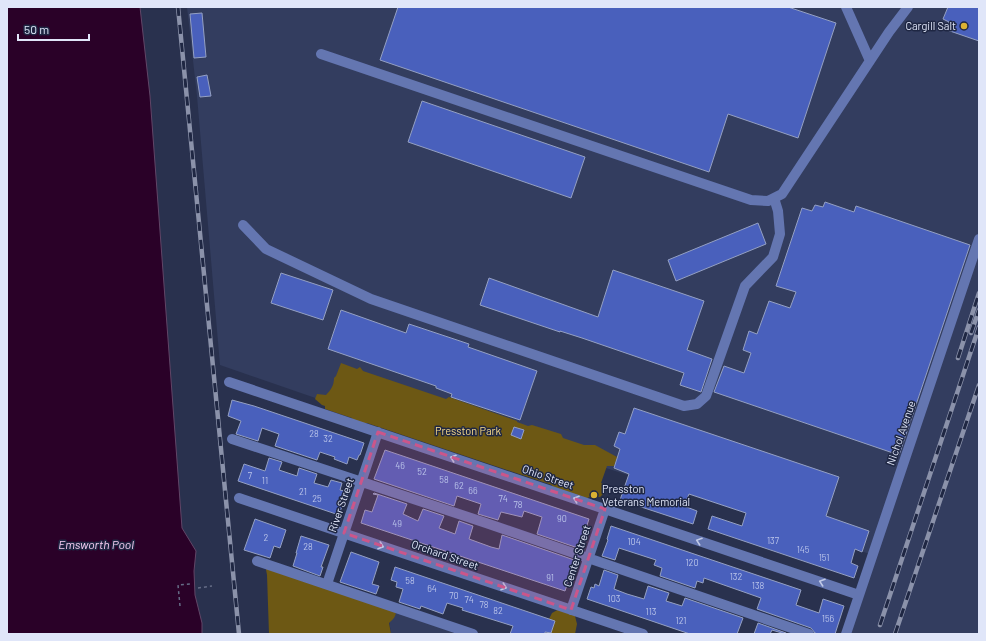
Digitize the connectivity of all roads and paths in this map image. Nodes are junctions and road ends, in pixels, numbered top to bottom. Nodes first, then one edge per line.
1 (846, 7) edge
2 (908, 7) edge
3 (321, 54) dead end
4 (870, 61) junction
5 (774, 198) junction
6 (243, 225) dead end
7 (979, 239) edge
8 (229, 382) dead end
9 (378, 432) junction
10 (232, 439) dead end
11 (362, 482) junction
12 (239, 498) dead end
13 (605, 509) junction
14 (344, 533) junction
15 (588, 558) junction
16 (257, 561) dead end
17 (191, 584) dead end
18 (327, 584) junction
19 (212, 586) dead end
20 (198, 588) dead end
21 (859, 595) junction
22 (180, 606) dead end
23 (571, 610) junction
24 (473, 634) edge
25 (643, 634) edge
26 (810, 634) edge
27 (846, 634) edge

1 - 4 street
2 - 4 street
3 - 5 street
4 - 5 street
5 - 6 street
7 - 21 street, Nichol Avenue
8 - 9 street, Ohio Street
9 - 11 street, River Street
13 -> 9 street, Ohio Street
10 - 11 street
11 - 14 street, River Street
11 - 15 street
12 - 14 street, Orchard Street
13 - 15 street, Center Street
21 -> 13 street, Ohio Street
14 - 18 street, River Street
14 -> 23 street, Orchard Street
15 - 23 street, Center Street
15 - 26 street
16 - 18 street
17 - 22 path
18 - 24 street
19 - 20 path
21 - 27 street, Nichol Avenue
23 - 25 street, Orchard Street

